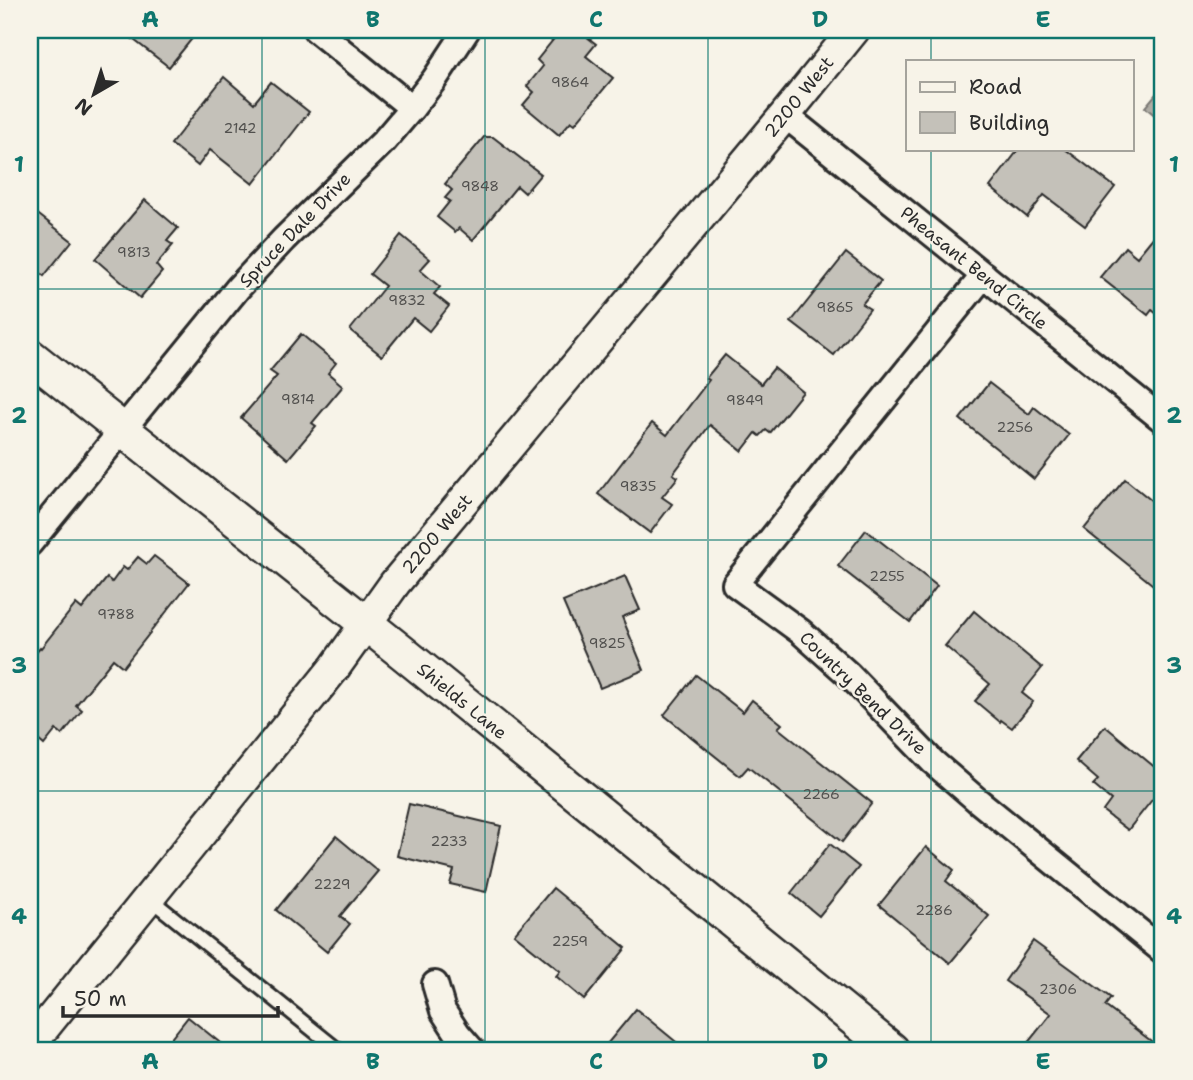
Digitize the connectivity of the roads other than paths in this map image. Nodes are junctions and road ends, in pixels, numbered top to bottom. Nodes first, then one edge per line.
1 (316, 30) edge
2 (467, 30) edge
3 (853, 30) edge
4 (412, 108) junction
5 (785, 115) junction
6 (984, 275) junction
7 (30, 356) edge
8 (1163, 420) edge
9 (122, 430) junction
10 (30, 543) edge
11 (366, 624) junction
12 (149, 897) junction
13 (1163, 951) edge
14 (435, 984) dead end
15 (30, 1045) edge
16 (338, 1050) edge
17 (472, 1050) edge
18 (892, 1050) edge

1 - 4 street
2 - 4 street, Spruce Dale Drive
3 - 5 street, 2200 West
4 - 9 street, Spruce Dale Drive
5 - 6 street, Pheasant Bend Circle
5 - 11 street, 2200 West
6 - 8 street, Pheasant Bend Circle
6 - 13 street, Country Bend Drive
7 - 9 main road, Shields Lane
9 - 10 street, Spruce Dale Drive
9 - 11 main road, Shields Lane
11 - 12 street, 2200 West
11 - 18 main road, Shields Lane
12 - 15 street, 2200 West
12 - 16 lane
14 - 17 street

